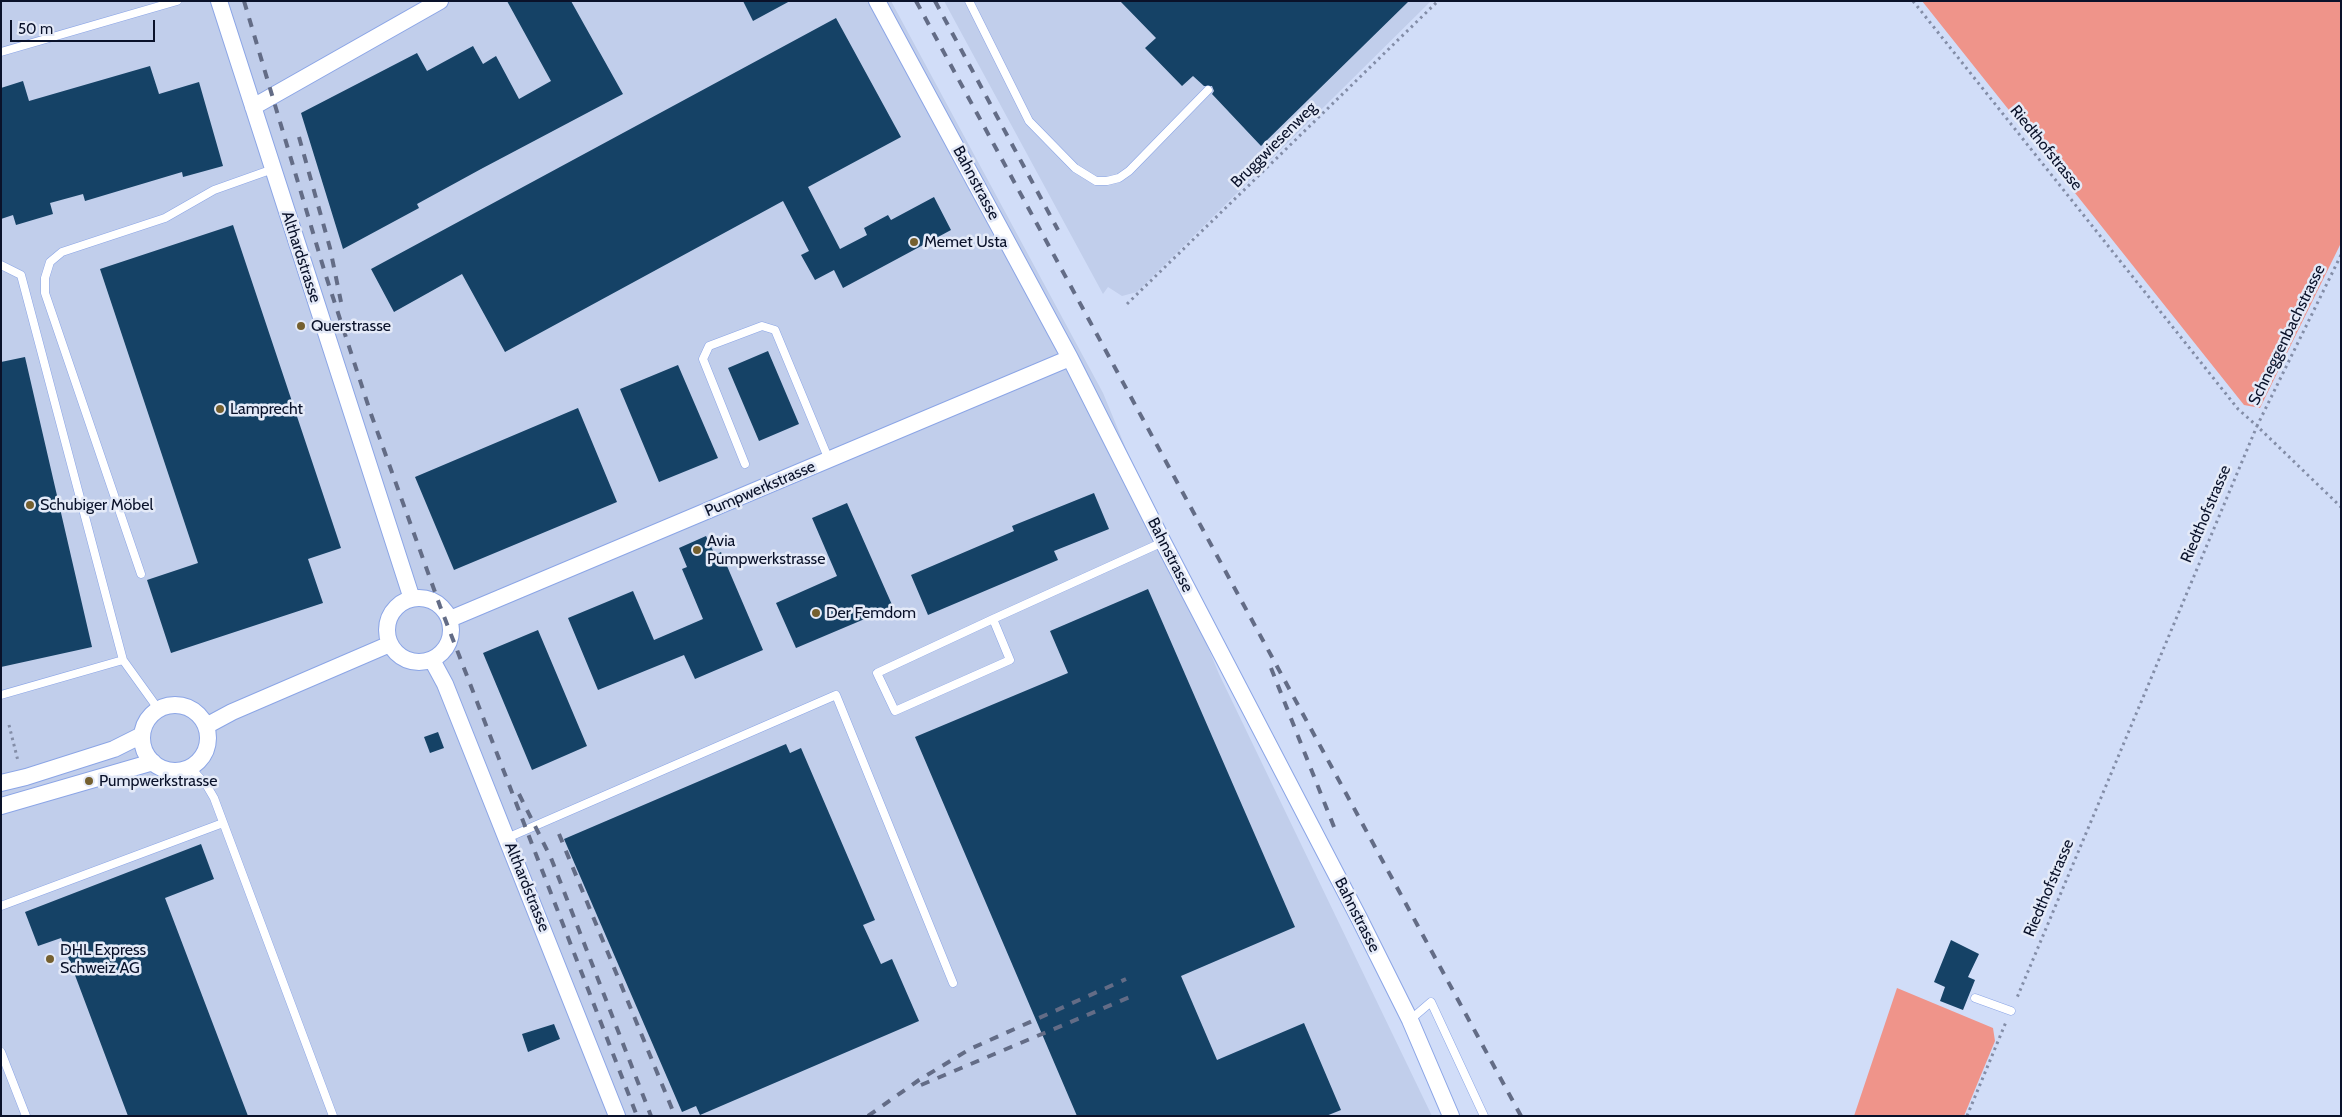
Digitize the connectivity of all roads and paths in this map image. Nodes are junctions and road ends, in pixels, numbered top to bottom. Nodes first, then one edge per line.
1 (177, 1) edge
2 (219, 1) edge
3 (440, 1) edge
4 (877, 1) edge
5 (969, 1) edge
6 (1438, 1) edge
7 (1914, 1) edge
8 (1, 52) edge
9 (1208, 90) dead end
10 (254, 107) junction
11 (273, 169) junction
12 (2341, 255) edge
13 (1, 265) edge
14 (1127, 304) dead end
15 (1070, 358) junction
16 (2257, 426) junction
17 (829, 460) junction
18 (745, 464) dead end
19 (2341, 507) edge
20 (1163, 542) junction
21 (141, 574) dead end
22 (412, 599) junction
23 (450, 619) junction
24 (993, 619) junction
25 (390, 644) junction
26 (123, 660) junction
27 (432, 660) junction
28 (1, 695) edge
29 (159, 710) junction
30 (9, 725) dead end
31 (206, 726) junction
32 (142, 735) junction
33 (153, 762) junction
34 (18, 765) dead end
35 (190, 767) junction
36 (1, 782) edge
37 (1, 806) edge
38 (223, 823) junction
39 (506, 838) junction
40 (1, 906) edge
41 (953, 983) dead end
42 (1975, 998) dead end
43 (2011, 1011) junction
44 (1410, 1020) junction
45 (1, 1052) edge
46 (26, 1116) edge
47 (333, 1116) edge
48 (617, 1116) edge
49 (1451, 1116) edge
50 (1484, 1116) edge
51 (1967, 1116) edge

1 - 8 lane
2 - 10 street, Althardstrasse
3 - 10 street
4 - 15 street, Bahnstrasse
5 - 9 lane
6 - 14 path, Bruggwiesenweg
7 - 16 path, Riedthofstrasse
10 - 11 street, Althardstrasse
11 - 21 lane
11 - 22 street, Althardstrasse
12 - 16 path, Schneggenbachstrasse
13 - 26 lane
15 - 17 street, Pumpwerkstrasse
15 - 20 street, Bahnstrasse
16 - 19 path
16 - 43 path, Riedthofstrasse
17 - 18 lane
17 - 23 street, Pumpwerkstrasse
20 - 24 lane
20 - 44 street, Bahnstrasse
22 - 23 street
22 - 25 street
23 - 27 street
24 - 24 lane
25 - 27 street
25 - 31 street
26 - 28 lane
26 - 29 lane
27 - 39 street, Althardstrasse
29 - 31 street
29 - 32 street
30 - 34 path
31 - 35 street
32 - 33 street
32 - 36 street
33 - 35 street
33 - 37 street
35 - 38 lane
38 - 40 lane
38 - 47 lane
39 - 41 lane
39 - 48 street, Althardstrasse
42 - 43 lane
43 - 51 path, Riedthofstrasse
44 - 49 street, Bahnstrasse
44 - 50 lane
45 - 46 lane

